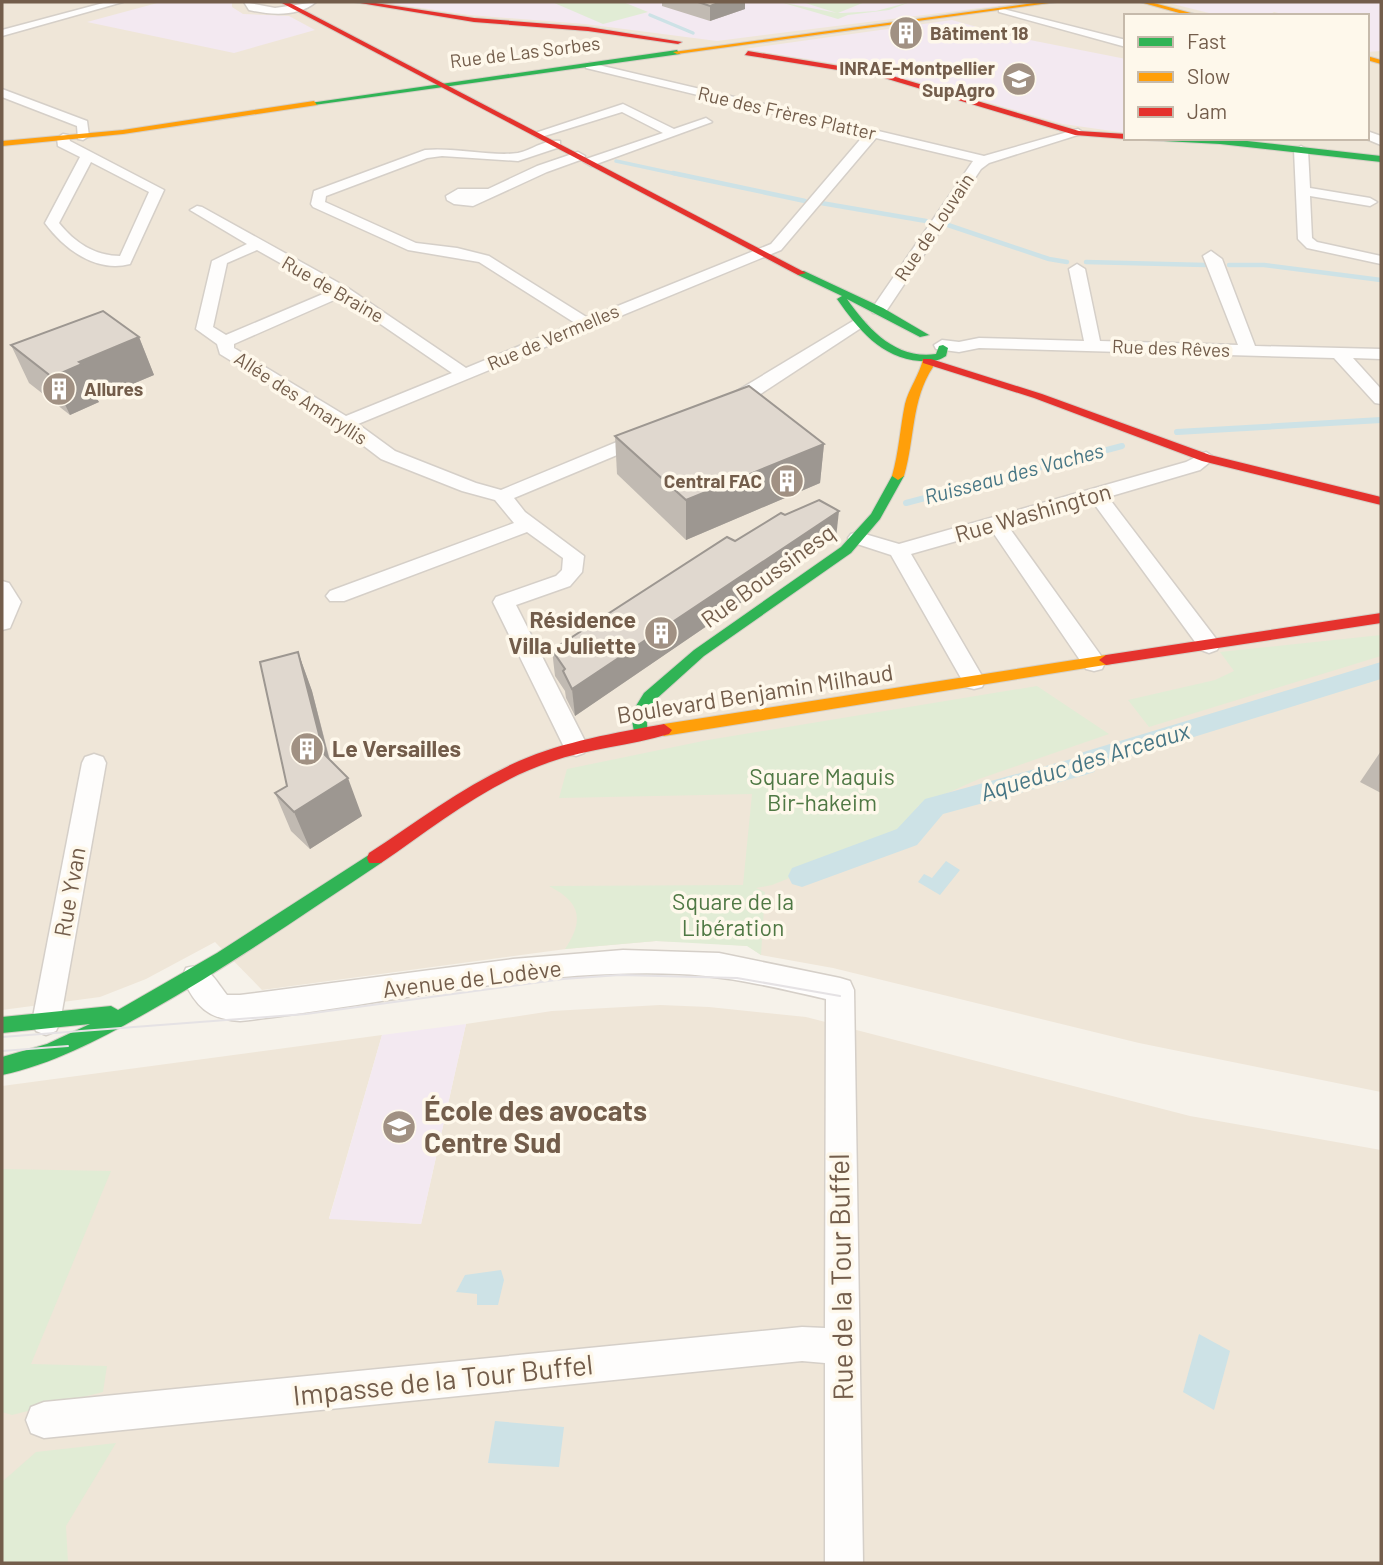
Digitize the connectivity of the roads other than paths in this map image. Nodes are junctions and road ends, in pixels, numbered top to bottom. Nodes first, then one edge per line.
1 (63, 2) edge
2 (118, 2) edge
3 (249, 2) edge
4 (358, 2) edge
5 (1054, 2) edge
6 (1143, 2) edge
7 (297, 4) edge
8 (1003, 10) junction
9 (81, 12) junction
10 (1191, 14) edge
11 (4, 33) dead end
12 (1124, 43) edge
13 (714, 47) junction
14 (590, 66) junction
15 (440, 84) junction
16 (2, 93) edge
17 (706, 122) dead end
18 (873, 132) junction
19 (1079, 132) junction
20 (673, 133) junction
21 (538, 134) junction
22 (83, 136) junction
23 (1124, 137) edge
24 (63, 138) junction
25 (1195, 140) edge
26 (2, 144) edge
27 (555, 144) junction
28 (1301, 150) junction
29 (88, 155) junction
30 (518, 157) junction
31 (585, 159) junction
32 (1381, 159) edge
33 (980, 163) junction
34 (542, 169) junction
35 (1304, 191) junction
36 (490, 193) dead end
37 (1370, 202) dead end
38 (197, 210) dead end
39 (256, 245) junction
40 (762, 252) junction
41 (1211, 256) dead end
42 (1381, 260) edge
43 (1077, 268) dead end
44 (342, 291) junction
45 (838, 293) junction
46 (879, 310) junction
47 (585, 323) junction
48 (858, 323) junction
49 (924, 335) junction
50 (225, 342) junction
51 (942, 345) junction
52 (1093, 346) junction
53 (1248, 350) junction
54 (895, 351) junction
55 (1339, 353) junction
56 (1381, 354) edge
57 (927, 361) junction
58 (464, 374) junction
59 (750, 393) junction
60 (1038, 396) junction
61 (1381, 398) edge
62 (712, 409) edge
63 (769, 409) edge
64 (345, 423) junction
65 (662, 429) edge
66 (1206, 458) junction
67 (1097, 495) junction
68 (502, 496) junction
69 (1381, 501) edge
70 (529, 524) junction
71 (997, 524) junction
72 (858, 538) junction
73 (899, 551) junction
74 (2, 588) edge
75 (337, 596) dead end
76 (1381, 618) edge
77 (2, 623) edge
78 (1209, 645) junction
79 (1094, 663) junction
80 (974, 681) junction
81 (640, 734) junction
82 (576, 747) junction
83 (94, 763) dead end
84 (196, 977) junction
85 (840, 990) joint
86 (125, 1013) junction
87 (46, 1022) junction
88 (2, 1024) edge
89 (2, 1066) edge
90 (843, 1347) junction
91 (44, 1420) dead end
92 (844, 1563) edge

1 - 9 street
2 - 9 street
3 - 7 street
4 - 13 street
5 - 8 street, Rue de Las Sorbes
6 - 10 street
7 - 15 street
8 - 12 street
8 - 13 street, Rue de Las Sorbes
9 - 11 street
13 - 14 street, Rue de Las Sorbes
13 - 19 street
14 - 15 street, Rue de Las Sorbes
14 - 18 street, Rue des Frères Platter
15 - 21 street
15 - 22 street, Rue de Las Sorbes
16 - 22 street
17 - 20 street
18 - 33 street, Rue des Frères Platter
18 - 40 street, Rue de Vermelles
19 - 23 street
19 - 33 street, Rue de Louvain
20 - 21 street
20 - 31 street
21 - 27 street
22 - 24 street, Rue de Las Sorbes
24 - 26 street, Rue de Las Sorbes
24 - 29 street
25 - 28 street
27 - 30 street
27 - 31 street
28 - 32 street
28 - 35 street
29 - 29 street
30 - 34 street
30 - 47 street
31 - 34 street
31 - 40 street
33 - 46 street, Rue de Louvain
34 - 36 street
35 - 37 street
35 - 42 street
38 - 39 street, Rue de Braine
39 - 44 street, Rue de Braine
39 - 50 street
40 - 45 street
40 - 47 street, Rue de Vermelles
41 - 53 street
43 - 52 street
44 - 50 street, Allée des Amaryllis
44 - 58 street, Rue de Braine
45 - 46 street
45 - 48 street
46 - 49 street
47 - 58 street, Rue de Vermelles
48 - 54 street
48 - 59 street
49 - 51 street
49 - 54 street
50 - 64 street, Allée des Amaryllis
51 - 52 street, Rue des Rêves
51 - 57 street, Rue Boussinesq
51 - 60 street
52 - 53 street, Rue des Rêves
53 - 55 street, Rue des Rêves
54 - 57 street
55 - 56 street, Rue des Rêves
55 - 61 street
57 - 60 street
57 - 72 street, Rue Boussinesq
58 - 64 street, Rue de Vermelles
59 - 62 street
59 - 63 street
60 - 66 street
64 - 68 street, Allée des Amaryllis
65 - 68 street
66 - 67 street, Rue Washington
66 - 69 street
67 - 71 street, Rue Washington
67 - 78 street
68 - 70 street
70 - 75 street
70 - 82 street
71 - 73 street, Rue Washington
71 - 79 street
72 - 73 street
72 - 81 street, Rue Boussinesq
73 - 80 street
74 - 77 street
76 - 78 street, Boulevard Benjamin Milhaud
78 - 79 street, Boulevard Benjamin Milhaud
79 - 80 street, Boulevard Benjamin Milhaud
80 - 81 street, Boulevard Benjamin Milhaud
81 - 82 street, Boulevard Benjamin Milhaud
82 - 84 street, Boulevard Benjamin Milhaud
83 - 87 street, Rue Yvan
84 - 85 street, Avenue de Lodève
84 - 86 street
85 - 90 street, Rue de la Tour Buffel
86 - 87 street
86 - 89 street
87 - 88 street
90 - 91 street, Impasse de la Tour Buffel
90 - 92 street, Rue de la Tour Buffel

